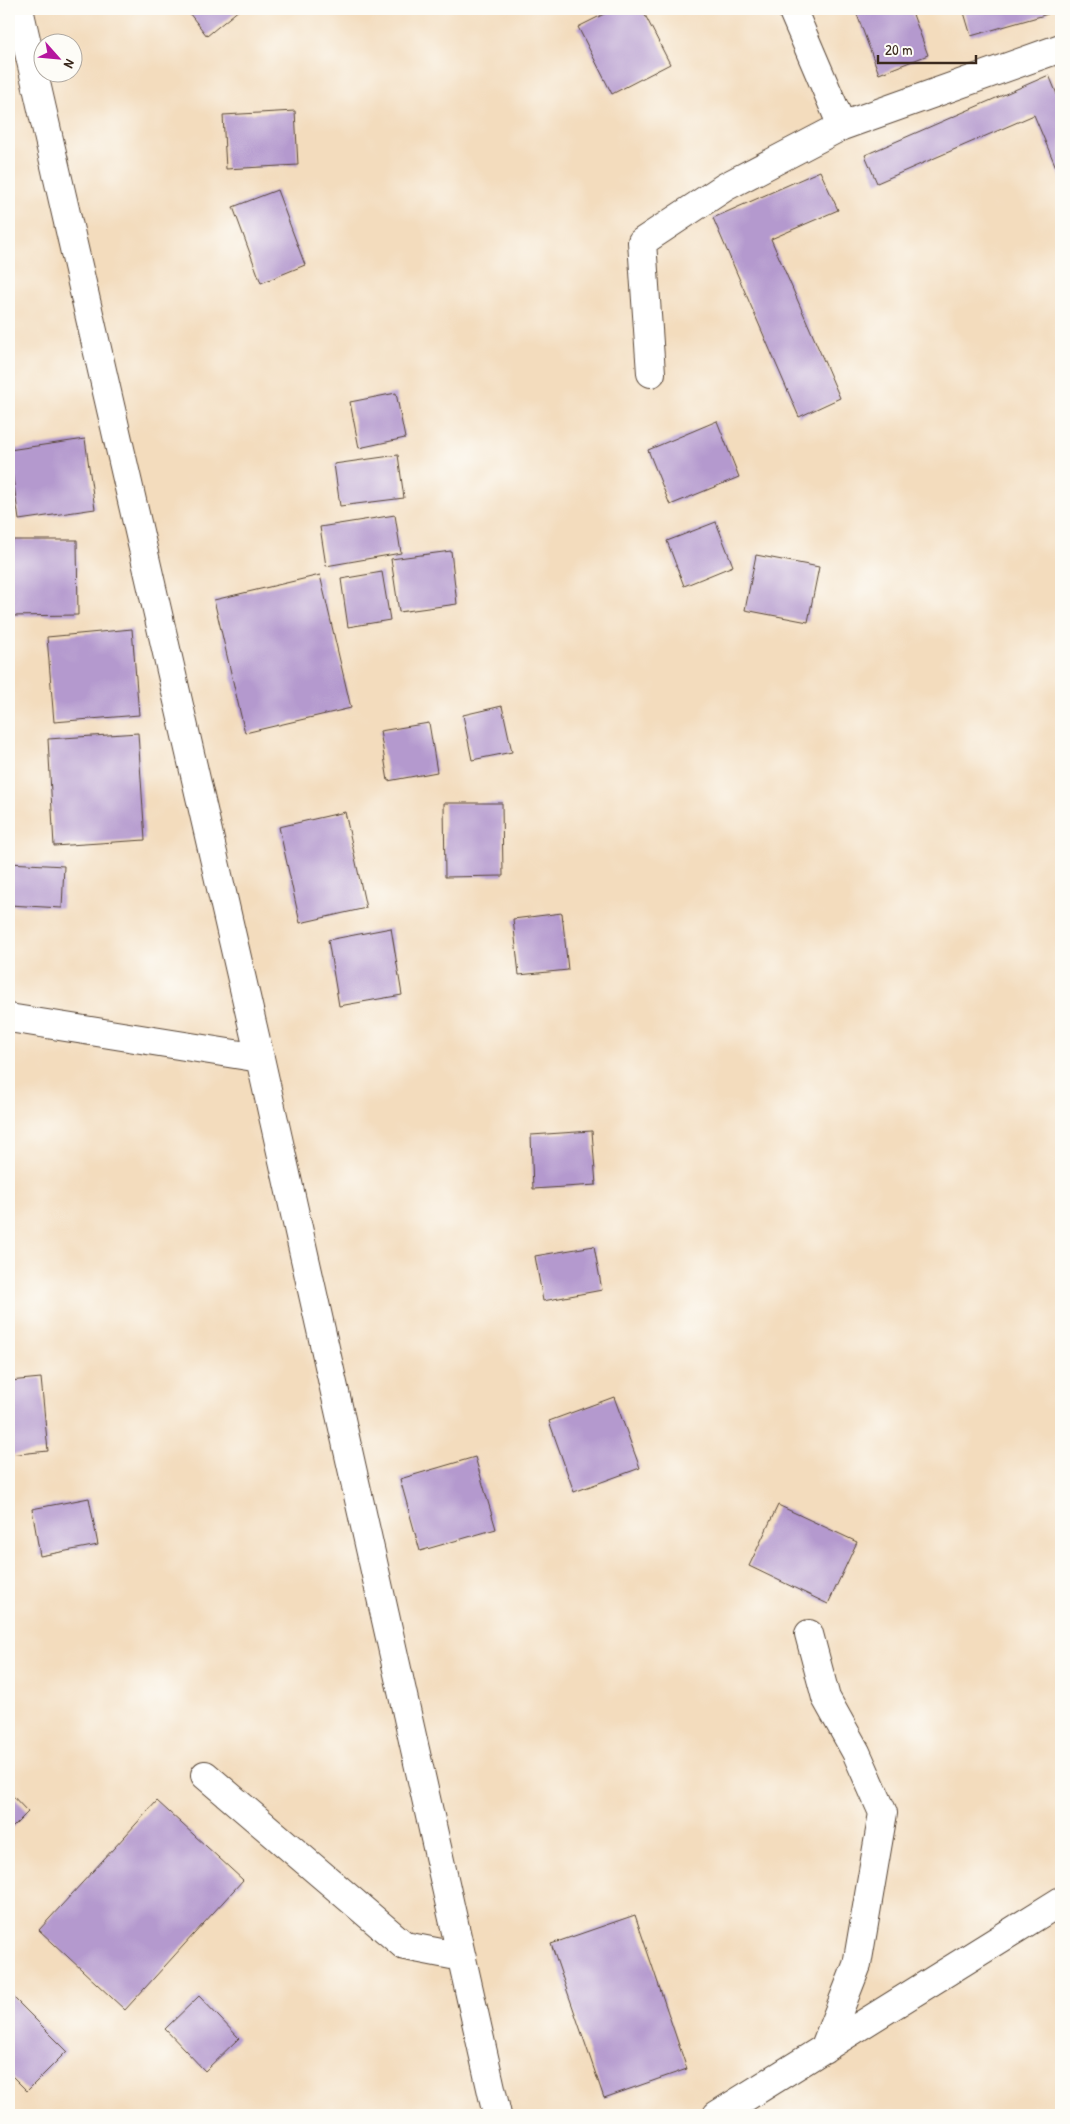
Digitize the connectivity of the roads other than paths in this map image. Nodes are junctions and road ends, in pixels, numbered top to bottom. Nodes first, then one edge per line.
1 (19, 9) edge
2 (792, 9) edge
3 (1061, 48) edge
4 (842, 126) junction
5 (651, 373) dead end
6 (9, 1018) edge
7 (260, 1058) junction
8 (809, 1634) dead end
9 (205, 1775) dead end
10 (1061, 1901) edge
11 (462, 1957) junction
12 (824, 2049) junction
13 (497, 2115) edge
14 (717, 2115) edge

1 - 7 street
2 - 4 street
3 - 4 street
4 - 5 street
6 - 7 street
7 - 11 street
8 - 12 street
9 - 11 street
10 - 12 street
11 - 13 street
12 - 14 street

